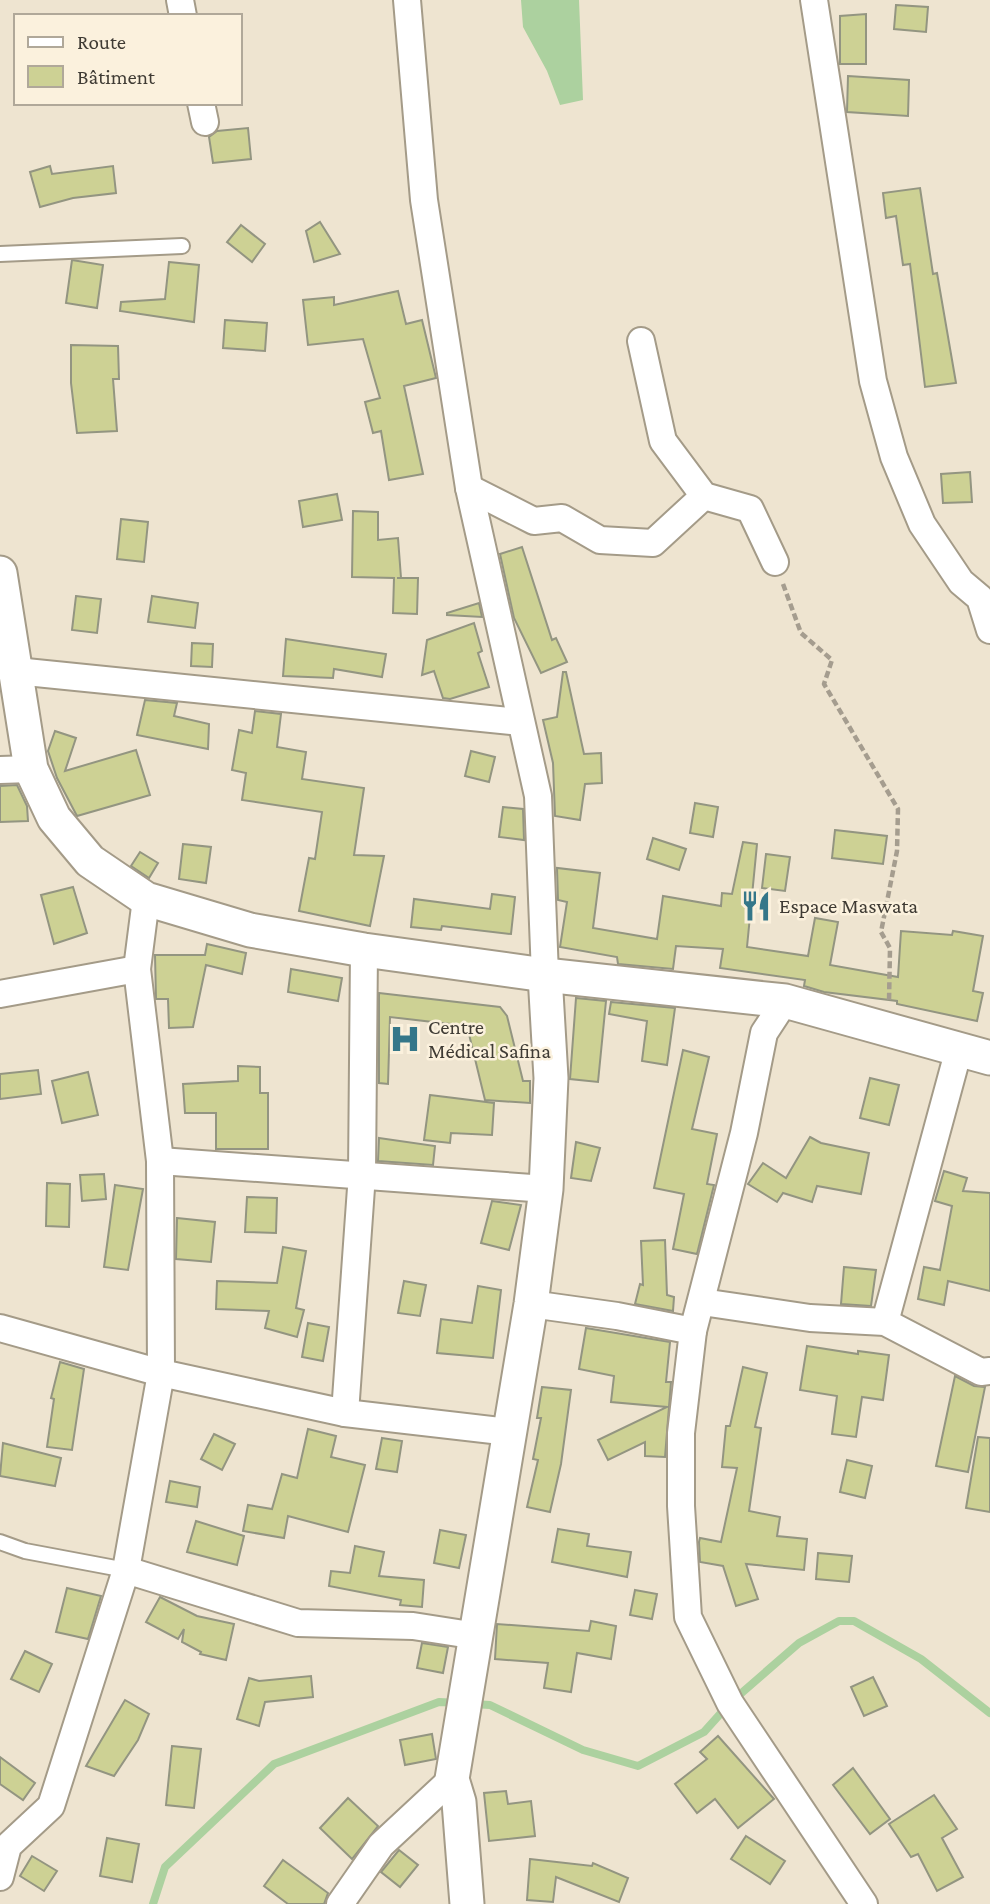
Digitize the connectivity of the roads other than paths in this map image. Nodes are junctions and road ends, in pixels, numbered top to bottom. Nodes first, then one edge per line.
1 (407, 0) edge
2 (814, 0) edge
3 (182, 246) dead end
4 (0, 254) edge
5 (641, 341) dead end
6 (469, 488) junction
7 (704, 496) junction
8 (775, 562) road end
9 (0, 573) edge
10 (990, 630) edge
11 (16, 671) junction
12 (520, 722) junction
13 (16, 769) edge
14 (146, 899) junction
15 (364, 950) junction
16 (137, 969) junction
17 (545, 975) junction
18 (0, 995) edge
19 (785, 1000) junction
20 (959, 1048) junction
21 (990, 1058) edge
22 (160, 1161) junction
23 (362, 1174) junction
24 (546, 1189) junction
25 (702, 1302) junction
26 (531, 1304) junction
27 (885, 1322) junction
28 (0, 1328) edge
29 (693, 1331) junction
30 (990, 1371) edge
31 (161, 1373) junction
32 (345, 1413) junction
33 (510, 1432) junction
34 (0, 1542) edge
35 (126, 1570) junction
36 (477, 1636) junction
37 (452, 1779) junction
38 (0, 1877) edge
39 (340, 1904) edge
40 (467, 1904) edge
41 (864, 1904) edge

1 - 6 street
2 - 10 street
3 - 4 lane
5 - 7 street
6 - 7 street
6 - 12 street
7 - 8 street
9 - 11 street
11 - 12 street
11 - 13 street
12 - 17 street
13 - 14 street
14 - 15 street
14 - 16 street
15 - 17 street
15 - 23 street
16 - 18 street
16 - 22 street
17 - 19 street
17 - 24 street
19 - 20 street
19 - 25 street
20 - 21 street
20 - 27 street
22 - 23 street
22 - 31 street
23 - 24 street
23 - 32 street
24 - 26 street
25 - 27 street
25 - 29 street
26 - 29 street
26 - 33 street
27 - 30 street
28 - 31 street
29 - 41 street
31 - 32 street
31 - 35 street
32 - 33 street
33 - 36 street
34 - 35 lane
35 - 36 street
35 - 38 street
36 - 37 street
37 - 39 street
37 - 40 street

